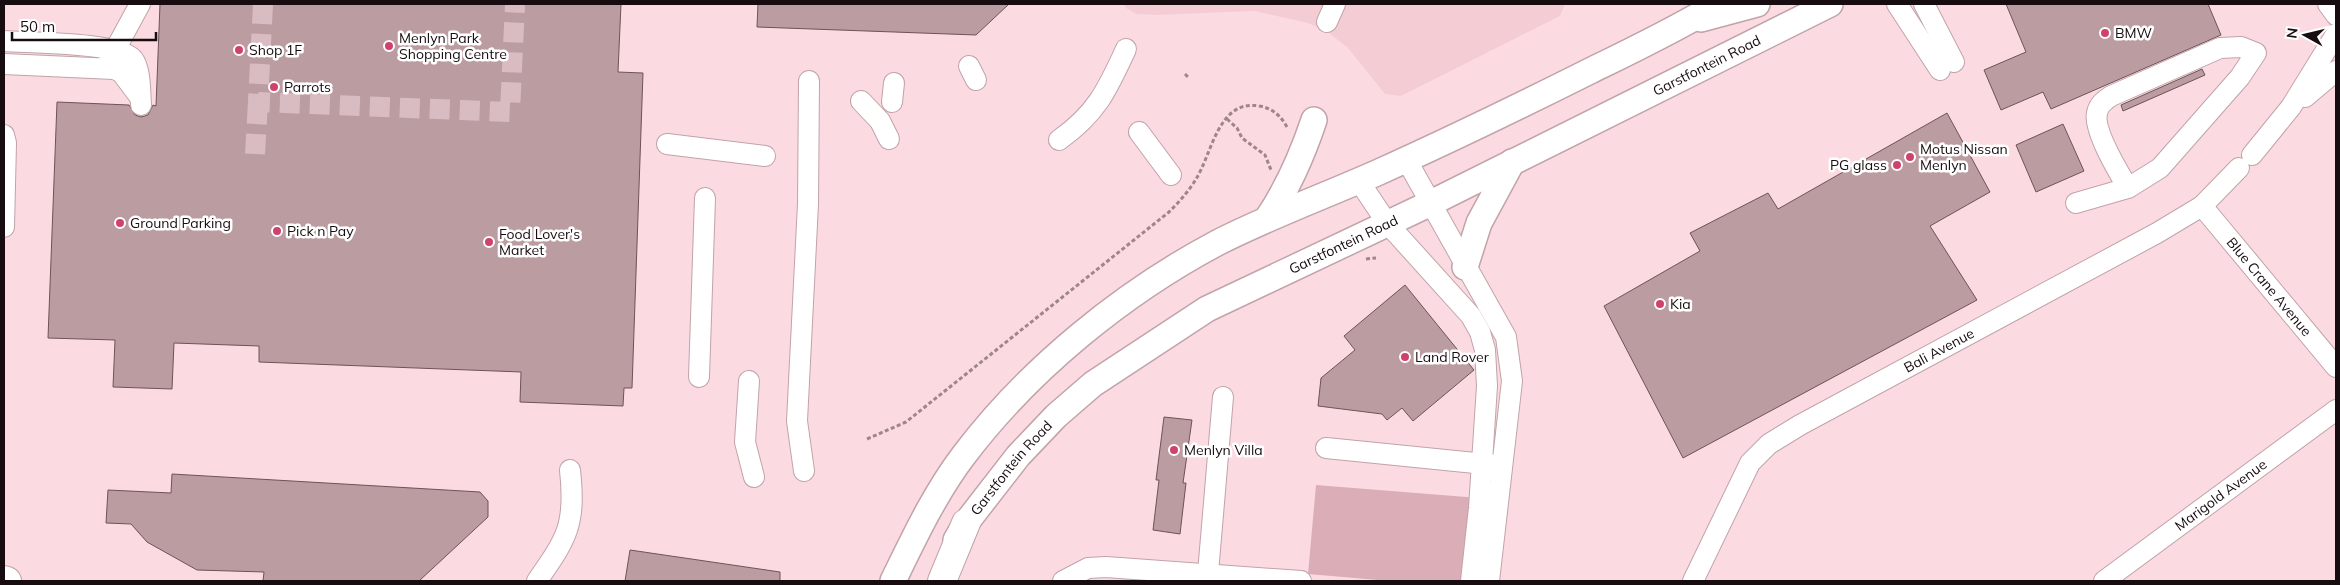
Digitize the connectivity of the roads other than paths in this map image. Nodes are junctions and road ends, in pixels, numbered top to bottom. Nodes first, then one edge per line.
1 (140, 4) edge
2 (1336, 4) edge
3 (1718, 4) edge
4 (1757, 4) edge
5 (1830, 4) edge
6 (1897, 4) edge
7 (1924, 4) edge
8 (2328, 4) edge
9 (2336, 16) edge
10 (1327, 22) dead end
11 (1686, 23) junction
12 (2336, 34) edge
13 (4, 40) edge
14 (1126, 49) dead end
15 (116, 50) junction
16 (4, 64) edge
17 (105, 67) junction
18 (2336, 71) edge
19 (809, 81) dead end
20 (2300, 97) junction
21 (861, 101) dead end
22 (1314, 120) dead end
23 (1140, 132) dead end
24 (4, 135) edge
25 (889, 138) dead end
26 (1059, 140) dead end
27 (668, 144) dead end
28 (765, 156) dead end
29 (1406, 160) junction
30 (1512, 162) junction
31 (1171, 175) dead end
32 (1359, 181) junction
33 (2128, 188) junction
34 (705, 198) dead end
35 (1431, 203) junction
36 (2076, 203) dead end
37 (2202, 206) junction
38 (1267, 219) junction
39 (1388, 223) junction
40 (4, 227) edge
41 (1465, 267) junction
42 (2336, 367) edge
43 (699, 377) dead end
44 (749, 381) dead end
45 (1223, 397) dead end
46 (2336, 410) edge
47 (1326, 448) dead end
48 (1482, 464) junction
49 (1502, 466) junction
50 (570, 470) dead end
51 (804, 471) dead end
52 (754, 477) dead end
53 (966, 523) junction
54 (1208, 573) junction
55 (4, 580) edge
56 (7, 581) edge
57 (536, 581) edge
58 (893, 581) edge
59 (933, 581) edge
60 (942, 581) edge
61 (1063, 581) edge
62 (1301, 581) edge
63 (1471, 581) edge
64 (1489, 581) edge
65 (1693, 581) edge
66 (2104, 581) edge

1 - 15 street
2 - 10 street
3 - 11 main road
4 - 11 main road
5 - 30 main road, Garstfontein Road
6 - 7 street
8 - 9 street
11 - 29 main road
12 - 20 street, Bali Avenue
13 - 15 street
14 - 26 street
15 - 17 street
15 - 17 street
16 - 17 street
18 - 20 street, Bali Avenue
19 - 51 street
20 - 37 street, Bali Avenue
21 - 25 street
22 - 38 main road
23 - 31 street
24 - 40 street
27 - 28 street
29 - 32 main road
29 - 35 street
30 - 35 main road, Garstfontein Road
30 - 41 main road
32 - 38 main road
32 - 39 street
33 - 33 street
33 - 36 street
34 - 43 street
35 - 39 main road, Garstfontein Road
35 - 41 street
37 - 42 street, Blue Crane Avenue
37 - 65 street, Bali Avenue
38 - 58 main road
39 - 48 street
39 - 53 main road, Garstfontein Road
41 - 49 street
44 - 52 street
45 - 54 street
46 - 66 street, Marigold Avenue
47 - 48 street
48 - 49 street
48 - 63 street
49 - 64 street
50 - 57 street
53 - 59 main road, Garstfontein Road
53 - 60 highway
54 - 61 street
54 - 62 street
55 - 56 highway

